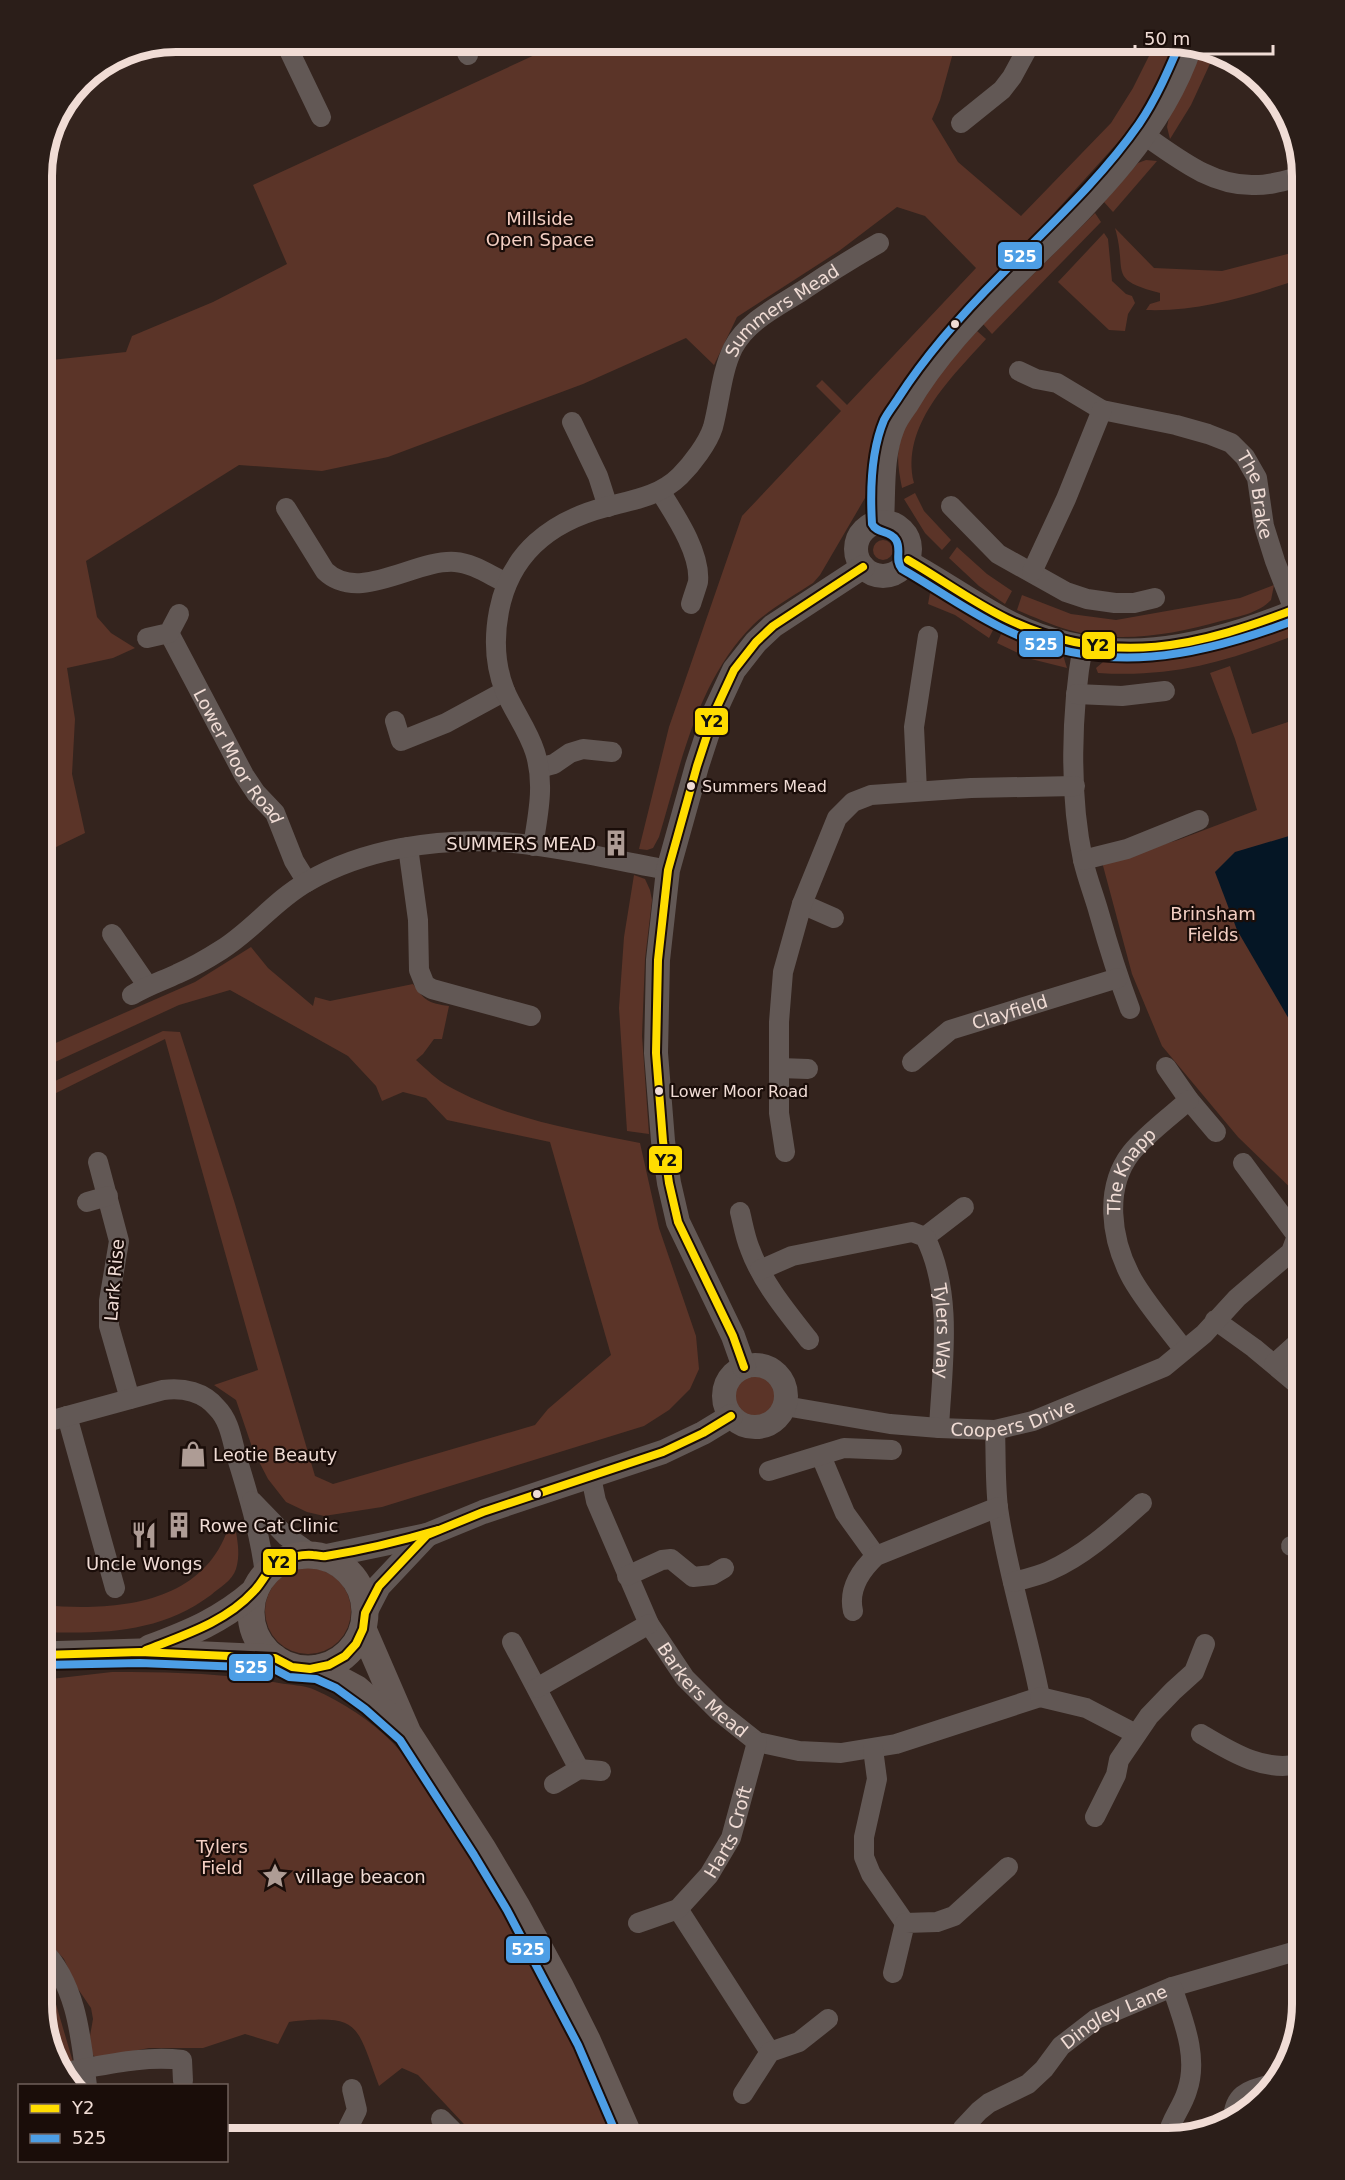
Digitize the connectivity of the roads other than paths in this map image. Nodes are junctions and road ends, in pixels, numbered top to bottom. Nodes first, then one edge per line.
1 (290, 53) edge
2 (1025, 53) edge
3 (1187, 54) edge
4 (321, 117) dead end
5 (961, 123) dead end
6 (1144, 135) junction
7 (1292, 178) edge
8 (879, 243) dead end
9 (1019, 371) dead end
10 (1102, 410) junction
11 (572, 422) dead end
12 (660, 491) junction
13 (951, 506) dead end
14 (608, 507) junction
15 (286, 508) dead end
16 (882, 521) junction
17 (908, 560) junction
18 (863, 567) junction
19 (1032, 572) junction
20 (507, 583) junction
21 (1292, 594) edge
22 (1155, 598) dead end
23 (691, 604) dead end
24 (1292, 611) edge
25 (179, 614) dead end
26 (169, 633) junction
27 (928, 636) dead end
28 (147, 638) dead end
29 (1083, 645) junction
30 (505, 691) junction
31 (1165, 691) dead end
32 (1076, 694) junction
33 (395, 721) dead end
34 (612, 752) dead end
35 (539, 768) junction
36 (1075, 786) junction
37 (917, 791) junction
38 (1198, 820) dead end
39 (533, 846) junction
40 (408, 847) junction
41 (1083, 860) junction
42 (668, 870) junction
43 (307, 882) junction
44 (802, 904) junction
45 (834, 918) dead end
46 (112, 934) dead end
47 (1118, 978) junction
48 (1130, 1009) dead end
49 (531, 1016) dead end
50 (912, 1062) dead end
51 (1166, 1067) dead end
52 (780, 1068) junction
53 (808, 1069) dead end
54 (1189, 1100) junction
55 (1216, 1132) dead end
56 (785, 1152) dead end
57 (98, 1162) dead end
58 (1243, 1163) dead end
59 (108, 1196) junction
60 (87, 1202) dead end
61 (964, 1207) dead end
62 (740, 1212) dead end
63 (1292, 1229) edge
64 (925, 1237) junction
65 (1292, 1249) edge
66 (760, 1270) junction
67 (1215, 1320) junction
68 (809, 1340) dead end
69 (1292, 1348) edge
70 (1184, 1350) junction
71 (1274, 1365) junction
72 (744, 1367) junction
73 (1292, 1380) edge
74 (130, 1398) junction
75 (785, 1406) junction
76 (67, 1416) junction
77 (731, 1416) junction
78 (52, 1420) edge
79 (939, 1428) junction
80 (995, 1430) junction
81 (892, 1450) dead end
82 (821, 1456) junction
83 (769, 1471) dead end
84 (591, 1477) junction
85 (250, 1499) junction
86 (1142, 1503) dead end
87 (998, 1507) junction
88 (426, 1534) junction
89 (318, 1556) junction
90 (876, 1556) junction
91 (723, 1568) dead end
92 (627, 1576) junction
93 (260, 1582) junction
94 (1013, 1582) junction
95 (115, 1588) dead end
96 (853, 1611) dead end
97 (364, 1621) junction
98 (649, 1624) junction
99 (512, 1642) dead end
100 (1205, 1644) dead end
101 (140, 1652) junction
102 (52, 1655) edge
103 (275, 1658) junction
104 (318, 1668) junction
105 (537, 1688) junction
106 (1040, 1696) junction
107 (408, 1733) junction
108 (1136, 1734) junction
109 (1201, 1734) dead end
110 (758, 1742) junction
111 (873, 1749) junction
112 (1292, 1764) edge
113 (579, 1769) junction
114 (601, 1771) dead end
115 (554, 1784) dead end
116 (1095, 1817) dead end
117 (1008, 1867) dead end
118 (678, 1909) junction
119 (638, 1923) dead end
120 (905, 1923) junction
121 (1292, 1952) edge
122 (52, 1960) edge
123 (892, 1973) dead end
124 (1172, 1987) junction
125 (828, 2019) dead end
126 (770, 2052) junction
127 (86, 2077) edge
128 (183, 2081) dead end
129 (1259, 2088) edge
130 (352, 2089) dead end
131 (743, 2094) dead end
132 (1234, 2108) edge
133 (441, 2119) dead end
134 (348, 2127) edge
135 (449, 2127) edge
136 (625, 2127) edge
137 (963, 2128) edge
138 (1169, 2128) edge

1 - 4 street
2 - 5 street
3 - 6 street
6 - 7 street
6 - 16 street
8 - 12 street, Summers Mead
9 - 10 street, The Brake
10 - 19 street
10 - 21 street, The Brake
11 - 14 street
12 - 14 street, Summers Mead
12 - 23 street
13 - 19 street
14 - 20 street, Summers Mead
15 - 20 street
16 - 17 street
16 - 18 street
17 - 18 street
17 - 29 street
18 - 42 street
19 - 22 street
20 - 30 street, Summers Mead
24 - 29 street
25 - 26 street
26 - 28 street
26 - 43 street, Lower Moor Road
27 - 37 street
29 - 32 street
30 - 33 street
30 - 35 street, Summers Mead
31 - 32 street
32 - 36 street
34 - 35 street
35 - 39 street, Summers Mead
36 - 37 street
36 - 41 street
37 - 44 street
38 - 41 street
39 - 40 street
39 - 42 street
40 - 43 street
40 - 49 street
41 - 47 street
42 - 72 street
43 - 46 street
44 - 45 street
44 - 52 street
47 - 48 street
47 - 50 street, Clayfield
51 - 54 street
52 - 53 street
52 - 56 street
54 - 55 street
54 - 70 street, The Knapp
57 - 59 street, Lark Rise
58 - 63 street, Coopers Drive
59 - 60 street
59 - 74 street, Lark Rise
61 - 64 street
62 - 66 street
64 - 66 street
64 - 79 street, Tylers Way
65 - 67 street, Coopers Drive
66 - 68 street
67 - 70 street, Coopers Drive
67 - 71 street
69 - 71 street
70 - 80 street, Coopers Drive
71 - 73 street
72 - 75 street
72 - 77 street
74 - 76 street
74 - 85 street
75 - 77 street
75 - 79 street, Coopers Drive
76 - 78 street
76 - 95 street
77 - 84 street
79 - 80 street, Coopers Drive
80 - 87 street
81 - 82 street
82 - 83 street
82 - 90 street
84 - 88 street
84 - 92 street, Barkers Mead
85 - 89 street
85 - 93 street
86 - 94 street
87 - 90 street
87 - 94 street
88 - 89 street
88 - 97 street
89 - 93 main road
89 - 97 main road
90 - 96 street
91 - 92 street
92 - 98 street, Barkers Mead
93 - 101 main road
93 - 103 main road
94 - 106 street
97 - 104 main road
97 - 107 main road
98 - 105 street, Barkers Mead
98 - 110 street, Barkers Mead
99 - 105 street
100 - 108 street
101 - 102 main road
101 - 103 main road
103 - 104 main road
104 - 107 main road
105 - 113 street
106 - 108 street
106 - 111 street, Barkers Mead
107 - 136 main road
108 - 116 street
109 - 112 street
110 - 111 street, Barkers Mead
110 - 118 street, Harts Croft
111 - 120 street
113 - 114 street
113 - 115 street
117 - 120 street
118 - 119 street, Harts Croft
118 - 126 street
120 - 123 street
121 - 124 street, Dingley Lane
122 - 127 street
124 - 137 street, Dingley Lane
124 - 138 street
125 - 126 street
126 - 131 street
127 - 128 street
129 - 132 street
130 - 134 street
133 - 135 street

